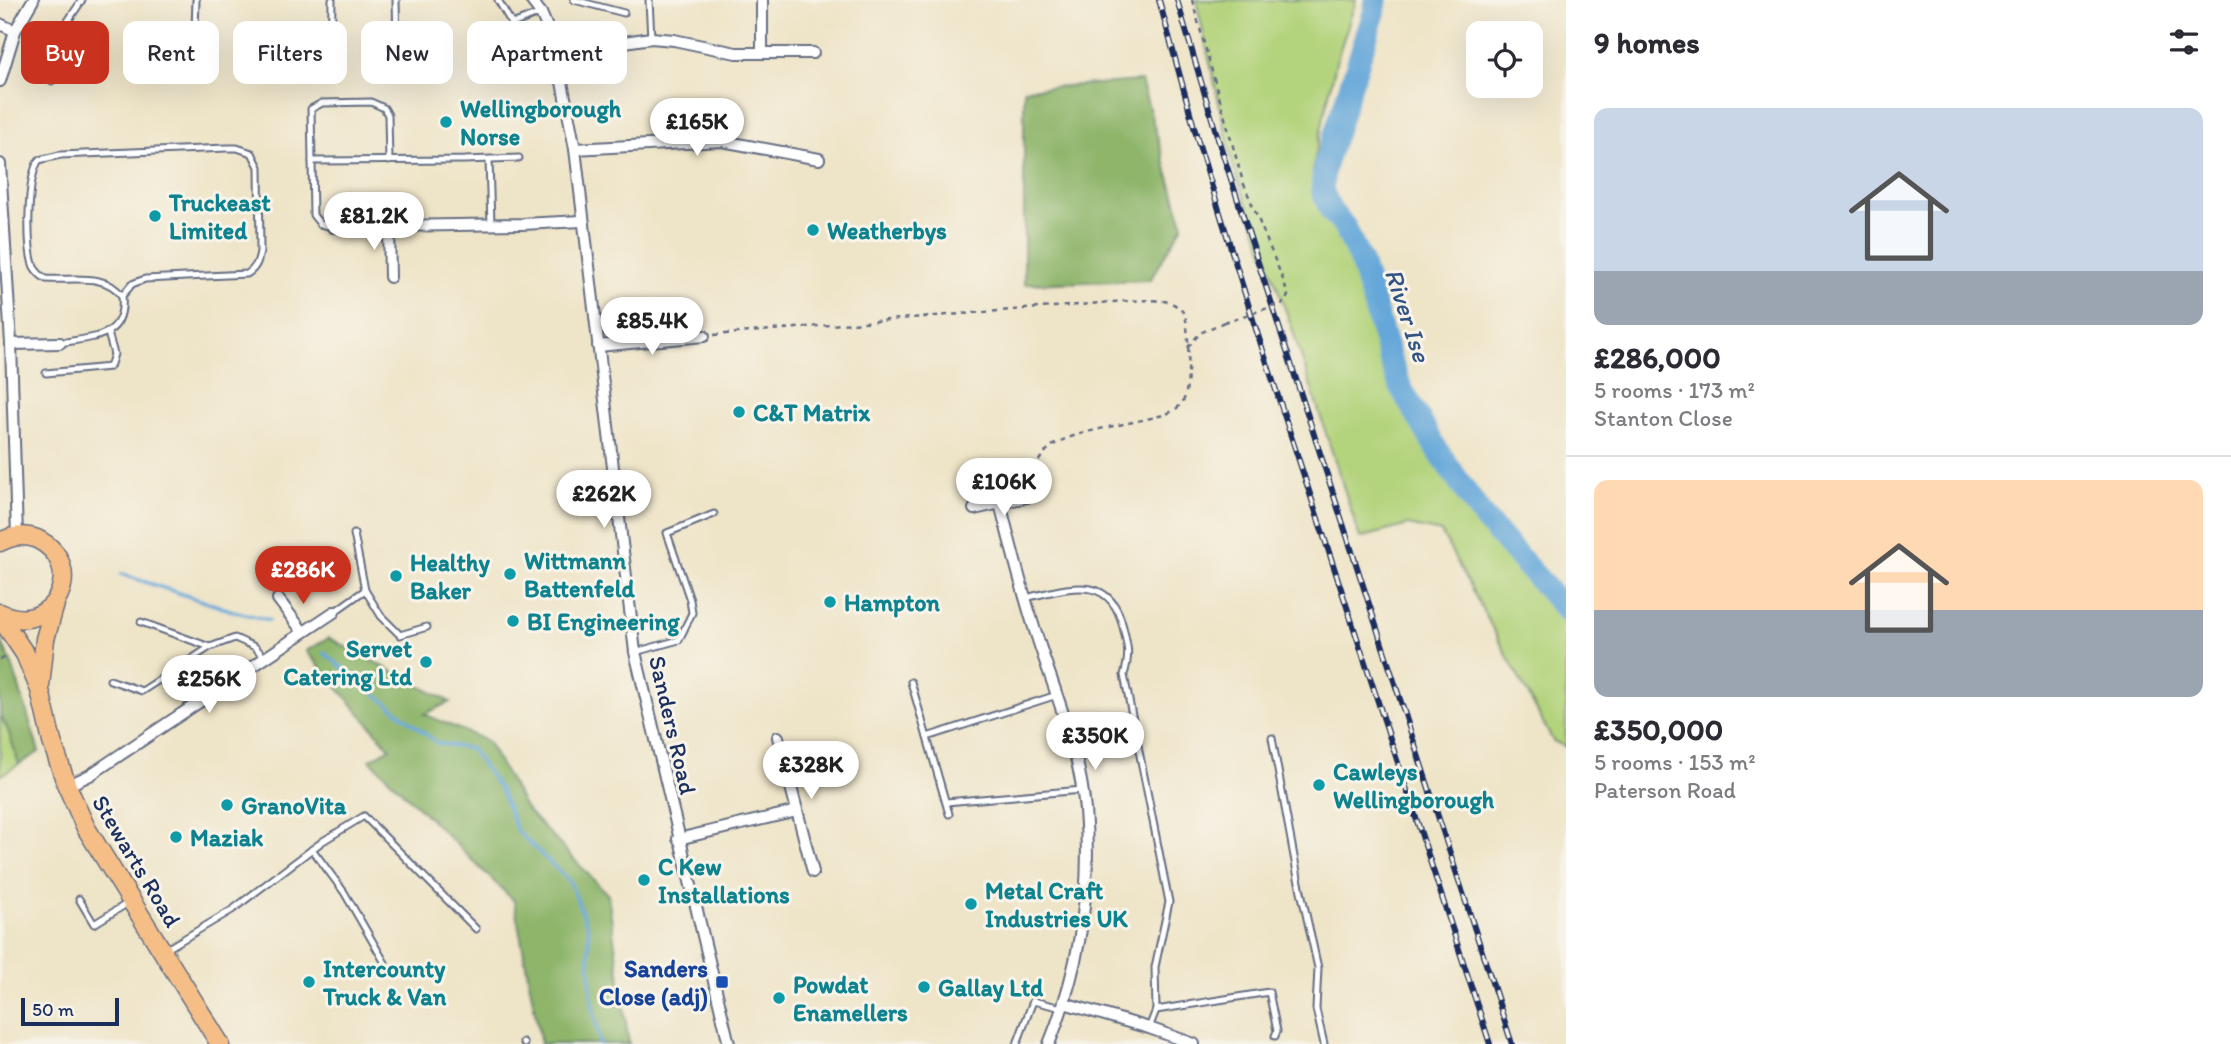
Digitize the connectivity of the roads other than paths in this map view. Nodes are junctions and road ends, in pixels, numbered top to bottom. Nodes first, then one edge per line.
1 (33, 0) edge
2 (195, 0) edge
3 (332, 0) edge
4 (396, 0) edge
5 (498, 0) edge
6 (531, 0) edge
7 (574, 0) edge
8 (649, 0) edge
9 (762, 0) edge
10 (80, 1) edge
11 (596, 3) edge
12 (541, 13) junction
13 (624, 13) dead end
14 (67, 21) edge
15 (195, 21) edge
16 (332, 21) edge
17 (397, 21) edge
18 (510, 21) edge
19 (520, 21) edge
20 (544, 21) edge
21 (0, 24) edge
22 (15, 31) junction
23 (651, 38) junction
24 (627, 42) edge
25 (762, 53) junction
26 (813, 53) dead end
27 (0, 81) edge
28 (563, 84) edge
29 (575, 149) junction
30 (519, 158) dead end
31 (820, 159) dead end
32 (489, 160) junction
33 (312, 161) junction
34 (389, 161) junction
35 (0, 164) edge
36 (582, 221) junction
37 (491, 225) junction
38 (389, 226) junction
39 (332, 227) joint
40 (2, 237) edge
41 (390, 277) dead end
42 (122, 296) junction
43 (108, 333) junction
44 (704, 336) road end
45 (60, 342) joint
46 (11, 344) junction
47 (598, 346) junction
48 (46, 373) dead end
49 (1027, 497) road end
50 (1000, 503) junction
51 (974, 509) dead end
52 (714, 514) dead end
53 (354, 534) dead end
54 (8, 539) edge
55 (365, 590) junction
56 (1025, 598) junction
57 (278, 599) dead end
58 (56, 601) junction
59 (334, 612) joint
60 (0, 615) edge
61 (141, 622) dead end
62 (427, 627) dead end
63 (303, 632) junction
64 (211, 647) junction
65 (635, 652) junction
66 (265, 658) junction
67 (110, 680) dead end
68 (911, 682) dead end
69 (40, 690) junction
70 (1057, 695) junction
71 (778, 737) dead end
72 (927, 737) junction
73 (1272, 738) dead end
74 (67, 786) junction
75 (1082, 790) junction
76 (946, 802) junction
77 (797, 811) junction
78 (949, 814) dead end
79 (678, 839) junction
80 (312, 849) junction
81 (813, 872) dead end
82 (79, 899) dead end
83 (130, 902) junction
84 (476, 929) dead end
85 (163, 951) junction
86 (385, 962) dead end
87 (1063, 1006) junction
88 (1156, 1010) junction
89 (1149, 1028) junction
90 (1275, 1036) dead end
91 (1170, 1041) edge
92 (220, 1044) edge
93 (729, 1044) edge
94 (1017, 1044) edge
95 (1049, 1044) edge
96 (1194, 1044) edge
97 (1324, 1044) edge

1 - 22 street
2 - 15 lane
3 - 16 lane
4 - 17 lane
5 - 18 lane
6 - 12 street, Sanders Road
7 - 11 lane
8 - 23 lane
9 - 25 street
10 - 14 lane
11 - 13 lane
12 - 19 lane
12 - 20 street, Sanders Road
21 - 22 street
22 - 27 street
23 - 24 street
23 - 25 street
25 - 26 street
28 - 29 street, Sanders Road
29 - 31 street
29 - 36 street, Sanders Road
30 - 32 lane
32 - 34 lane
32 - 37 lane
33 - 34 lane
33 - 34 lane
33 - 39 lane
35 - 40 street
36 - 37 street
36 - 47 street, Sanders Road
37 - 38 street
38 - 39 street
38 - 41 street
40 - 46 street
42 - 42 lane
42 - 43 lane
43 - 45 lane
43 - 48 lane
44 - 47 street
45 - 46 street
46 - 54 street
47 - 65 street, Sanders Road
49 - 50 street
50 - 51 street
50 - 56 street
52 - 65 lane
53 - 55 lane
54 - 58 main road, Stewarts Road
55 - 59 lane
55 - 62 lane
56 - 70 street
56 - 88 lane
57 - 63 street
58 - 60 main road
58 - 69 main road, Stewarts Road
59 - 63 street
60 - 69 main road, Stewarts Road
61 - 64 lane
63 - 66 street
64 - 66 lane
64 - 67 lane
65 - 79 street, Sanders Road
66 - 74 street
68 - 72 lane
69 - 74 main road, Stewarts Road
70 - 72 lane
70 - 75 street
71 - 77 street
72 - 76 lane
73 - 97 lane
74 - 83 main road, Stewarts Road
75 - 76 lane
75 - 87 street
76 - 78 lane
77 - 79 street
77 - 81 street
79 - 93 street, Sanders Road
80 - 84 lane
80 - 85 lane
80 - 86 lane
82 - 83 lane
83 - 85 main road, Stewarts Road
85 - 92 main road, Stewarts Road
87 - 89 street
87 - 94 lane
87 - 95 street
88 - 89 lane
88 - 90 lane
89 - 91 street
91 - 96 street

